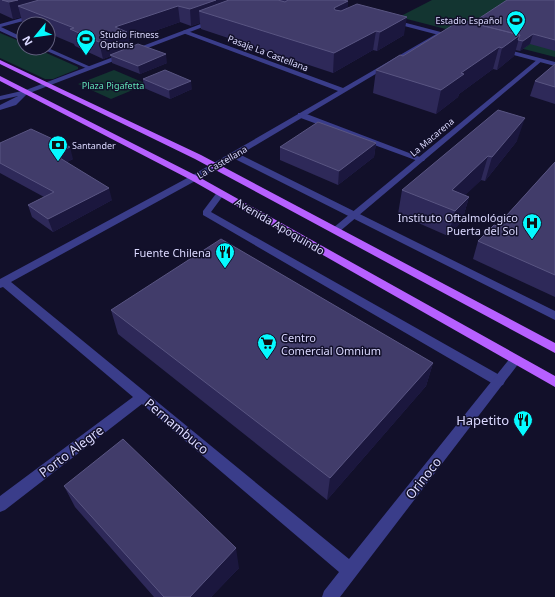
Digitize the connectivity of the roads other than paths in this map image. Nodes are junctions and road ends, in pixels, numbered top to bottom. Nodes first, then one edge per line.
1 (40, 15) edge
2 (222, 18) edge
3 (386, 20) edge
4 (0, 28) edge
5 (185, 32) junction
6 (440, 34) junction
7 (16, 36) edge
8 (458, 38) edge
9 (491, 47) edge
10 (56, 54) edge
11 (540, 60) junction
12 (0, 62) edge
13 (555, 64) edge
14 (90, 68) junction
15 (0, 78) edge
16 (49, 84) junction
17 (344, 90) junction
18 (28, 92) junction
19 (0, 98) edge
20 (0, 108) edge
21 (302, 115) junction
22 (234, 155) junction
23 (421, 159) junction
24 (215, 166) junction
25 (194, 178) junction
26 (221, 193) junction
27 (354, 214) junction
28 (336, 230) junction
29 (2, 283) edge
30 (555, 316) edge
31 (555, 348) edge
32 (515, 360) junction
33 (499, 381) junction
34 (555, 382) edge
35 (142, 397) junction
36 (0, 506) edge
37 (351, 571) junction
38 (330, 597) edge

1 - 4 street
2 - 5 street
3 - 6 street
4 - 7 street
5 - 14 street
5 - 17 street, Pasaje La Castellana
6 - 8 street
6 - 17 street, La Castellana
9 - 11 street
10 - 14 street
11 - 13 street
11 - 23 street, La Macarena
12 - 16 main road, Avenida Apoquindo
14 - 16 street
15 - 18 main road, Avenida Apoquindo
16 - 18 street
16 - 24 main road, Avenida Apoquindo
17 - 21 street, La Castellana
18 - 19 street
18 - 20 street
18 - 25 main road, Avenida Apoquindo
21 - 22 street, La Castellana
21 - 23 street
22 - 24 street, La Castellana
22 - 27 street
23 - 27 street, La Macarena
24 - 25 street, La Castellana
24 - 28 main road, Avenida Apoquindo
25 - 26 main road, Avenida Apoquindo
25 - 29 street, La Castellana
26 - 32 main road, Avenida Apoquindo
26 - 33 street
27 - 28 street, La Macarena
27 - 30 street
28 - 31 main road, Avenida Apoquindo
29 - 35 street, Pernambuco
32 - 33 street, Orinoco
32 - 34 main road, Avenida Apoquindo
33 - 37 street, Orinoco
35 - 36 street, Porto Alegre
35 - 37 street, Pernambuco
37 - 38 street, Orinoco

